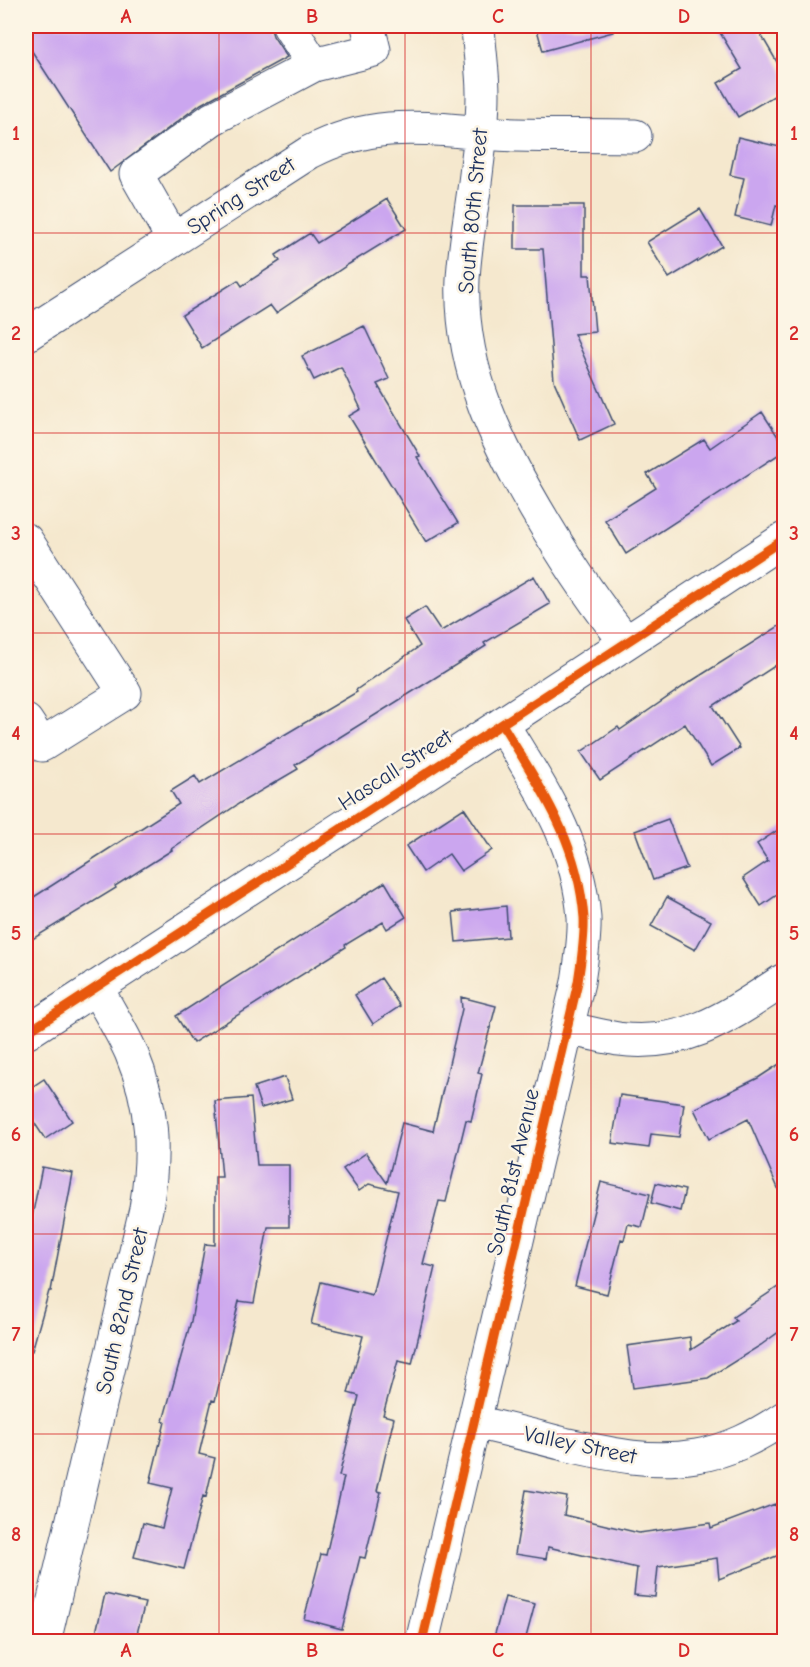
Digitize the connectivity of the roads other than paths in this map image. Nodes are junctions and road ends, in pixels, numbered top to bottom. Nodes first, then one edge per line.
1 (289, 26) edge
2 (368, 26) edge
3 (478, 26) edge
4 (314, 65) junction
5 (480, 132) junction
6 (635, 136) dead end
7 (173, 239) junction
8 (26, 335) edge
9 (784, 538) edge
10 (26, 540) edge
11 (626, 642) junction
12 (26, 721) edge
13 (502, 724) junction
14 (784, 980) edge
15 (96, 987) junction
16 (567, 1028) junction
17 (26, 1033) edge
18 (784, 1418) edge
19 (475, 1422) junction
20 (44, 1641) edge
21 (422, 1641) edge

1 - 4 street
2 - 4 street
3 - 5 street, South 80th Street
4 - 7 street
5 - 6 street, Spring Street
5 - 7 street, Spring Street
5 - 11 street, South 80th Street
7 - 8 street, Spring Street
9 - 11 street, Hascall Street
10 - 12 street
11 - 13 street, Hascall Street
13 - 15 street, Hascall Street
13 - 16 street, South 81st Avenue
14 - 16 street
15 - 17 street, Hascall Street
15 - 20 street, South 82nd Street
16 - 19 street, South 81st Avenue
18 - 19 street, Valley Street
19 - 21 street, South 81st Avenue

